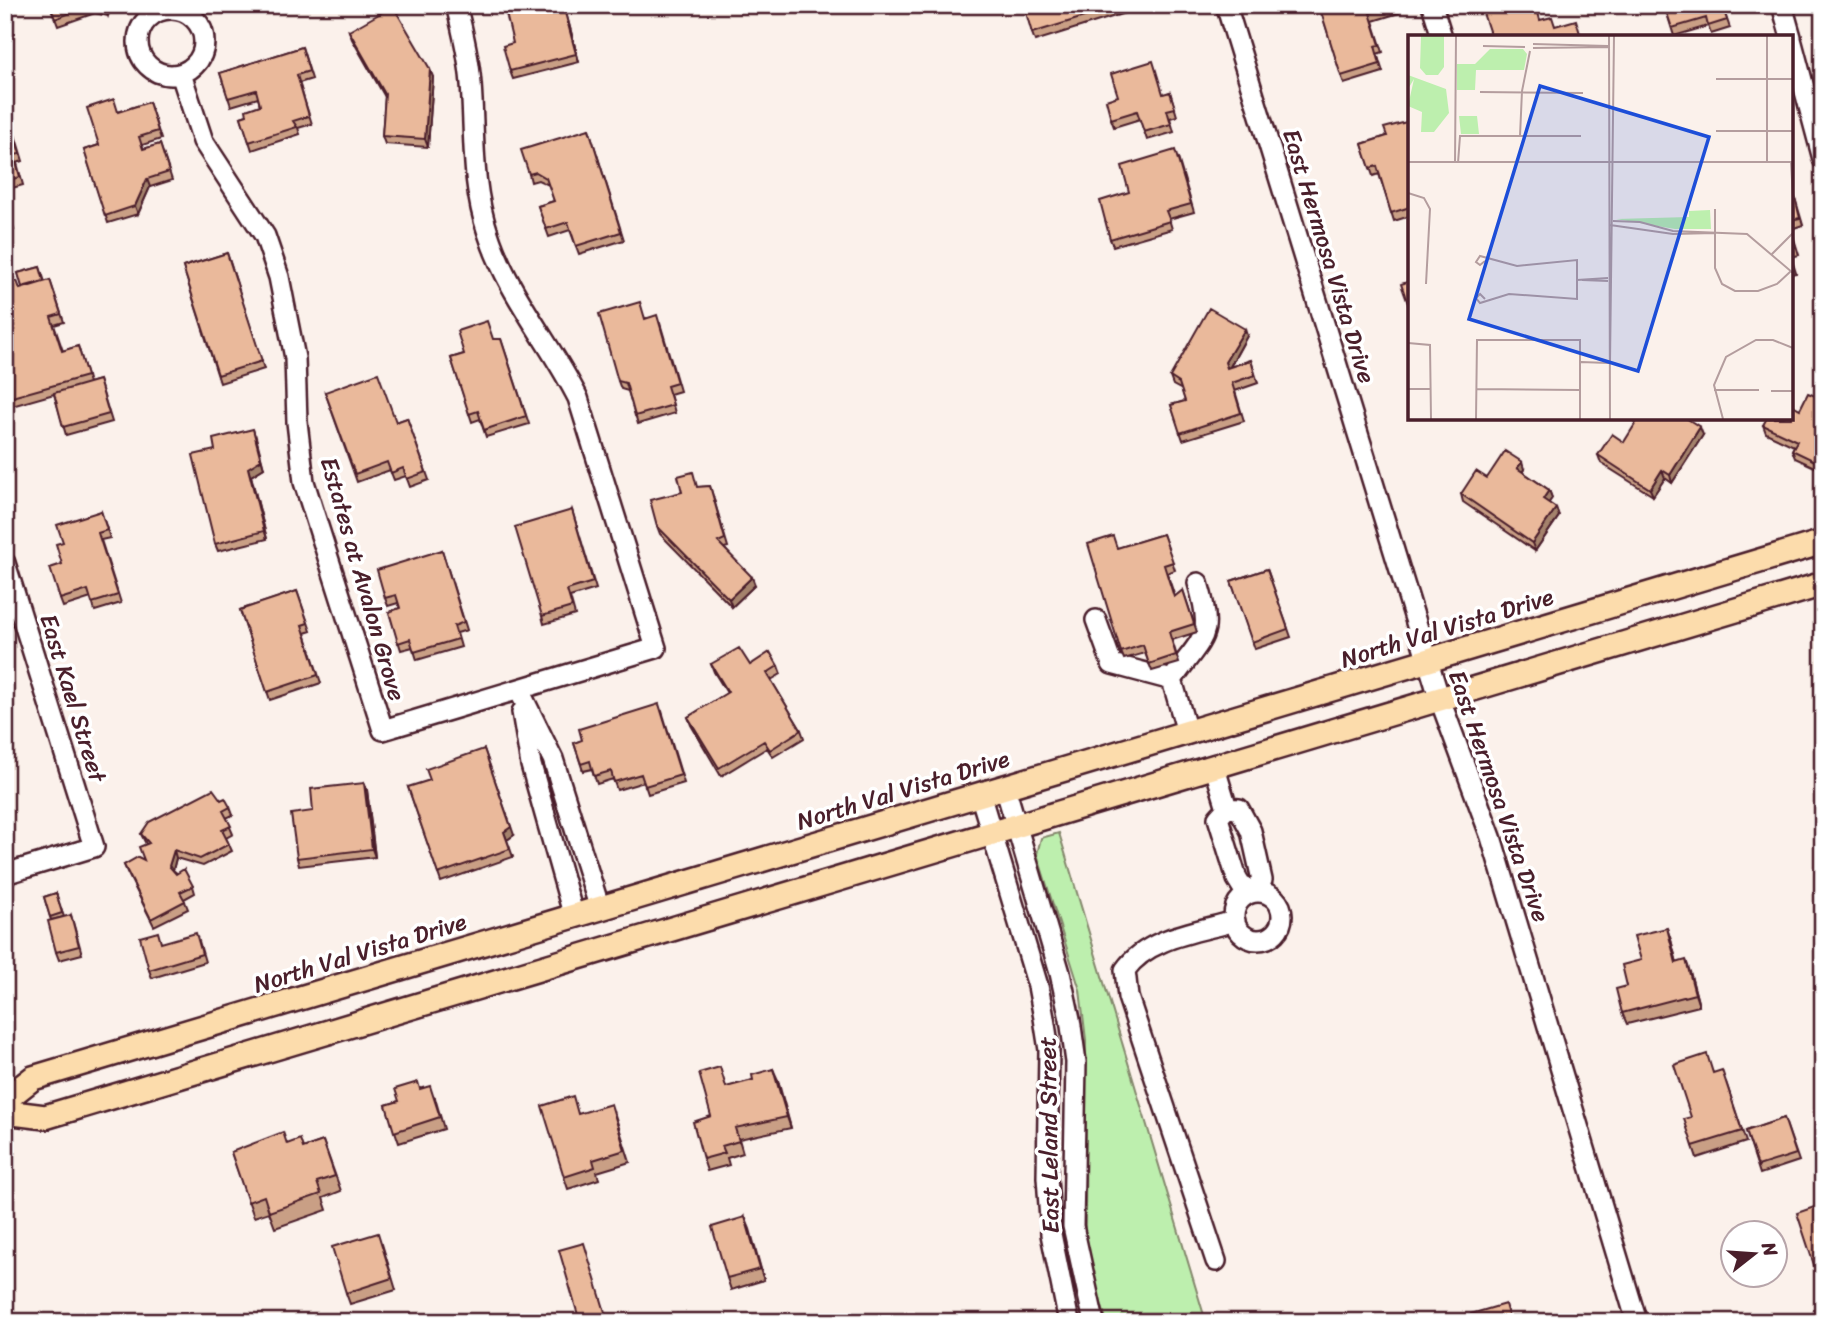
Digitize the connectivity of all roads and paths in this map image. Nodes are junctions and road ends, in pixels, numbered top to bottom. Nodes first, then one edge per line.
1 (456, 5) edge
2 (1226, 5) edge
3 (1432, 5) edge
4 (1783, 5) edge
5 (1441, 35) edge
6 (1790, 35) edge
7 (1793, 46) edge
8 (181, 74) dead end
9 (1823, 159) edge
10 (1823, 542) edge
11 (5, 563) edge
12 (1198, 583) dead end
13 (1823, 584) edge
14 (1096, 620) dead end
15 (1428, 661) junction
16 (1172, 680) junction
17 (519, 690) junction
18 (1439, 697) junction
19 (1187, 732) junction
20 (1214, 765) junction
21 (1005, 786) junction
22 (980, 794) junction
23 (1227, 808) junction
24 (1016, 824) junction
25 (992, 831) junction
26 (577, 835) junction
27 (554, 843) junction
28 (5, 874) edge
29 (1254, 891) junction
30 (600, 909) junction
31 (574, 917) junction
32 (1235, 921) junction
33 (5, 1100) edge
34 (5, 1112) edge
35 (1216, 1261) dead end
36 (1069, 1322) edge
37 (1094, 1322) edge
38 (1637, 1322) edge

1 - 17 street, Estates at Avalon Grove
2 - 15 street, East Hermosa Vista Drive
3 - 5 street
4 - 6 street
7 - 9 street
8 - 17 street, Estates at Avalon Grove
10 - 15 main road, North Val Vista Drive
11 - 28 street, East Kael Street
12 - 16 street
13 - 18 main road
14 - 16 street
15 - 18 street, East Hermosa Vista Drive
15 - 19 main road, North Val Vista Drive
16 - 19 street
17 - 26 street
17 - 27 street
18 - 20 main road
18 - 38 street, East Hermosa Vista Drive
19 - 21 main road, North Val Vista Drive
20 - 23 street
20 - 24 main road
21 - 22 main road, North Val Vista Drive
21 - 24 street, East Leland Street
22 - 25 street, East Leland Street
22 - 30 main road, North Val Vista Drive
23 - 29 street
23 - 29 street
24 - 25 main road
24 - 37 street, East Leland Street
25 - 34 main road
25 - 36 street, East Leland Street
26 - 27 street
26 - 30 street
27 - 31 street
29 - 32 street
29 - 32 street
30 - 31 main road, North Val Vista Drive
31 - 33 main road, North Val Vista Drive
32 - 35 street

